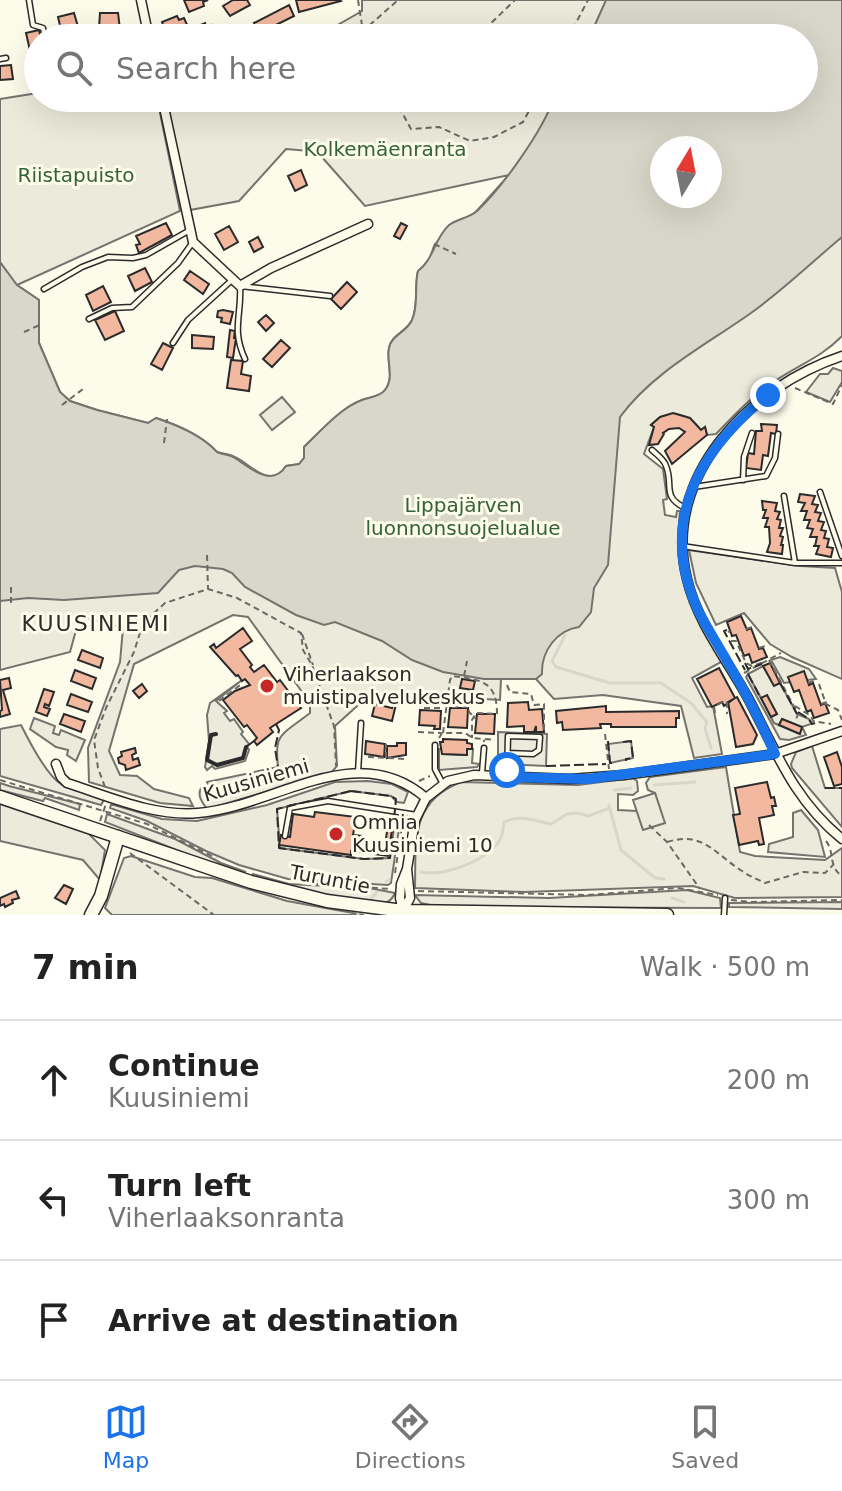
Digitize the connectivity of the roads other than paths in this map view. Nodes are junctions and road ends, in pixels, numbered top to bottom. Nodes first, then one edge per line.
1 (29, 0) edge
2 (141, 0) edge
3 (33, 24) edge
4 (146, 24) edge
5 (165, 112) edge
6 (368, 224) dead end
7 (190, 230) junction
8 (193, 242) junction
9 (236, 283) junction
10 (44, 289) dead end
11 (330, 296) dead end
12 (89, 319) dead end
13 (173, 343) dead end
14 (842, 356) edge
15 (245, 359) dead end
16 (752, 433) dead end
17 (778, 434) dead end
18 (652, 450) dead end
19 (743, 480) junction
20 (692, 487) junction
21 (820, 492) dead end
22 (784, 496) dead end
23 (685, 508) junction
24 (681, 545) junction
25 (842, 556) edge
26 (795, 563) junction
27 (842, 563) edge
28 (361, 723) dead end
29 (842, 731) edge
30 (435, 745) road end
31 (484, 748) road end
32 (508, 753) junction
33 (775, 754) junction
34 (56, 764) dead end
35 (358, 772) junction
36 (482, 776) junction
37 (507, 777) junction
38 (443, 784) junction
39 (0, 797) edge
40 (426, 798) junction
41 (417, 815) junction
42 (285, 836) dead end
43 (118, 837) junction
44 (842, 839) edge
45 (725, 898) dead end
46 (403, 911) junction
47 (91, 915) edge
48 (667, 915) edge
49 (724, 915) edge

1 - 3 lane
2 - 4 street
5 - 7 street
6 - 9 street
7 - 8 street
7 - 10 lane
8 - 9 street
8 - 12 lane
9 - 11 lane
9 - 13 lane
9 - 15 lane
14 - 20 street
16 - 19 lane
17 - 19 lane
18 - 23 lane
19 - 20 lane
20 - 23 street
21 - 25 lane
22 - 26 lane
23 - 24 street
24 - 26 lane
24 - 33 street
26 - 27 lane
28 - 35 lane
29 - 33 street
30 - 38 lane
31 - 36 lane
32 - 32 lane
32 - 37 lane
33 - 37 street
33 - 44 street
34 - 35 street, Kuusiniemi
35 - 40 street, Kuusiniemi
36 - 37 street
36 - 38 street
38 - 40 street
39 - 43 main road, Turuntie
40 - 41 street
41 - 42 lane
41 - 46 street
43 - 46 main road, Turuntie
43 - 47 main road
45 - 49 lane
46 - 48 main road, Turuntie

